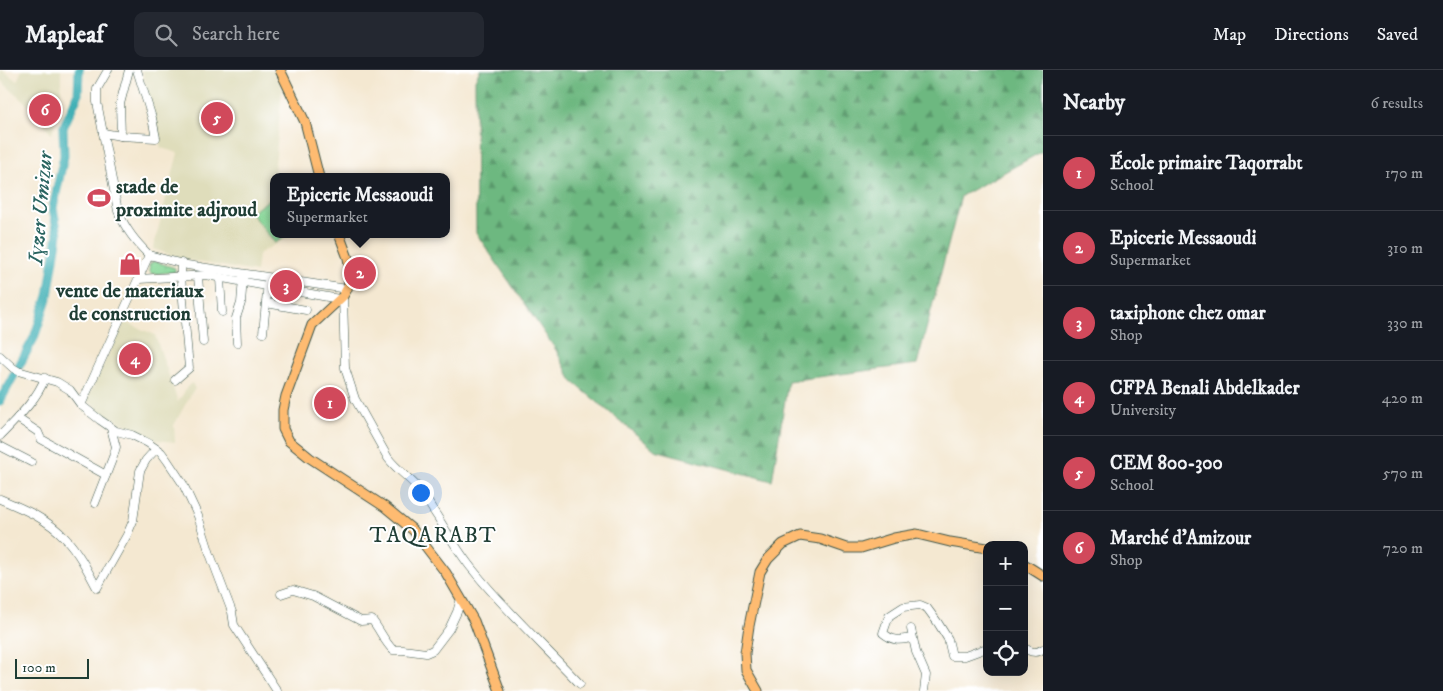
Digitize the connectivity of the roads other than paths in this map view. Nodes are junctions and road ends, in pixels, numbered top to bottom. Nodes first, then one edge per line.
1 (108, 70) edge
2 (129, 70) edge
3 (137, 70) edge
4 (280, 70) edge
5 (103, 133) junction
6 (121, 136) junction
7 (318, 173) edge
8 (340, 238) edge
9 (149, 255) junction
10 (181, 263) junction
11 (198, 276) junction
12 (181, 277) junction
13 (243, 277) junction
14 (268, 277) junction
15 (220, 278) junction
16 (139, 279) junction
17 (268, 286) junction
18 (343, 295) junction
19 (266, 303) junction
20 (306, 310) dead end
21 (222, 312) dead end
22 (263, 332) dead end
23 (203, 342) dead end
24 (237, 342) dead end
25 (0, 356) edge
26 (45, 378) junction
27 (175, 380) dead end
28 (81, 405) junction
29 (18, 417) junction
30 (111, 428) junction
31 (0, 436) edge
32 (0, 446) edge
33 (156, 449) junction
34 (31, 462) dead end
35 (106, 476) junction
36 (0, 499) edge
37 (95, 503) dead end
38 (983, 547) edge
39 (1028, 567) edge
40 (1043, 576) edge
41 (281, 594) dead end
42 (460, 599) junction
43 (911, 629) dead end
44 (912, 638) junction
45 (983, 649) edge
46 (1043, 649) edge
47 (1028, 650) edge
48 (580, 684) dead end
49 (277, 691) edge
50 (500, 691) edge
51 (758, 691) edge
52 (924, 691) edge

1 - 5 street
2 - 6 street
3 - 6 street
4 - 7 main road
5 - 6 street
5 - 9 street
8 - 18 main road
9 - 10 street
9 - 16 street
10 - 12 street
10 - 13 street
11 - 12 street
11 - 15 street
11 - 23 street
12 - 16 street
12 - 27 street
13 - 14 street
13 - 15 street
13 - 17 street
13 - 24 street
14 - 17 street
14 - 18 street
15 - 21 street
16 - 28 street
17 - 18 street
17 - 19 street
18 - 42 main road
18 - 48 street
19 - 20 street
19 - 22 street
25 - 26 street
26 - 28 street
26 - 29 street
28 - 30 street
29 - 31 street
29 - 35 street
30 - 33 street
30 - 35 street
32 - 34 street
33 - 36 street
33 - 49 street
35 - 37 street
38 - 51 main road
39 - 40 main road
41 - 42 street
42 - 50 main road
43 - 44 street
44 - 45 street
44 - 52 street
46 - 47 street

